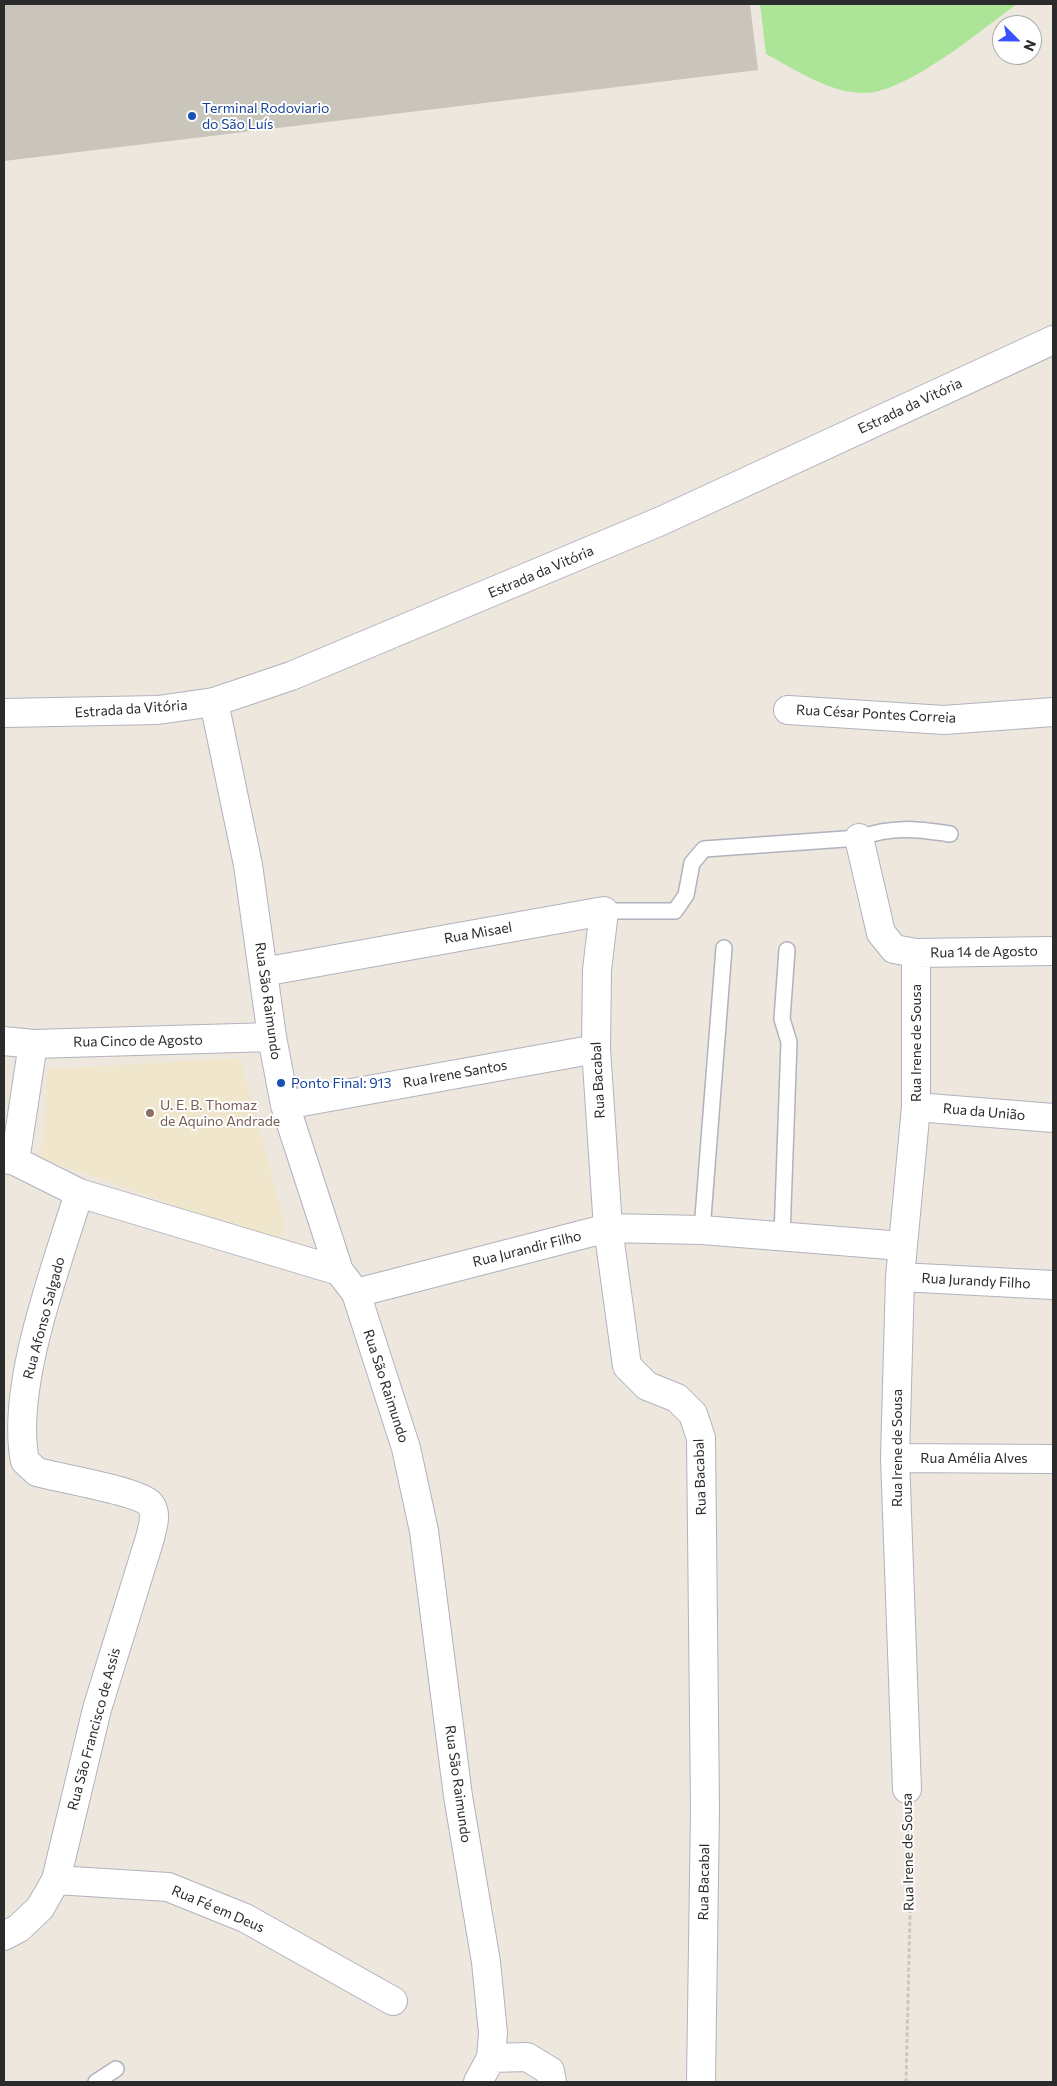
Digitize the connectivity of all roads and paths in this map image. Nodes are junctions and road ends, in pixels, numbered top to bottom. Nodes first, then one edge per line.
1 (1053, 340) edge
2 (214, 702) junction
3 (788, 710) dead end
4 (1053, 712) edge
5 (4, 713) edge
6 (950, 834) dead end
7 (859, 838) junction
8 (604, 911) junction
9 (724, 948) dead end
10 (787, 950) dead end
11 (1053, 951) edge
12 (916, 953) junction
13 (263, 972) junction
14 (272, 1037) junction
15 (4, 1041) edge
16 (33, 1044) junction
17 (596, 1049) junction
18 (285, 1105) junction
19 (916, 1107) junction
20 (1053, 1118) edge
21 (9, 1160) edge
22 (79, 1193) junction
23 (608, 1228) junction
24 (702, 1230) junction
25 (782, 1236) junction
26 (902, 1246) junction
27 (339, 1271) junction
28 (900, 1277) junction
29 (1053, 1285) edge
30 (356, 1293) junction
31 (895, 1458) junction
32 (1053, 1459) edge
33 (150, 1504) joint
34 (907, 1789) joint
35 (56, 1880) junction
36 (4, 1936) edge
37 (393, 2001) dead end
38 (491, 2058) junction
39 (116, 2069) dead end
40 (96, 2082) edge
41 (478, 2082) edge
42 (552, 2082) edge
43 (701, 2082) edge
44 (906, 2082) edge

1 - 2 street, Estrada da Vitória
2 - 5 street, Estrada da Vitória
2 - 13 street, Rua São Raimundo
3 - 4 street, Rua César Pontes Correia
6 - 7 lane
7 - 8 lane, Rua Misael
7 - 12 street
8 - 13 street, Rua Misael
8 - 17 street, Rua Bacabal
9 - 24 lane
10 - 25 lane
11 - 12 street, Rua 14 de Agosto
12 - 19 street, Rua Irene de Sousa
13 - 14 street, Rua São Raimundo
14 - 16 street, Rua Cinco de Agosto
14 - 18 street, Rua São Raimundo
15 - 16 street, Rua Cinco de Agosto
16 - 21 street
17 - 18 street, Rua Irene Santos
17 - 23 street, Rua Bacabal
18 - 27 street, Rua São Raimundo
19 - 20 street, Rua da União
19 - 26 street, Rua Irene de Sousa
21 - 22 street
22 - 27 street
22 - 33 street, Rua Afonso Salgado
23 - 24 street, Rua Jurandir Filho
23 - 30 street, Rua Jurandir Filho
23 - 43 street, Rua Bacabal
24 - 25 street
25 - 26 street
26 - 28 street, Rua Irene de Sousa
27 - 30 street, Rua São Raimundo
28 - 29 street, Rua Jurandy Filho
28 - 31 street, Rua Irene de Sousa
30 - 38 street, Rua São Raimundo
31 - 32 street, Rua Amélia Alves
31 - 34 street, Rua Irene de Sousa
33 - 35 street, Rua São Francisco de Assis
34 - 44 path, Rua Irene de Sousa
35 - 36 street, Rua São Francisco de Assis
35 - 37 street, Rua Fé em Deus
38 - 41 street, Rua São Raimundo
38 - 42 street
39 - 40 lane

